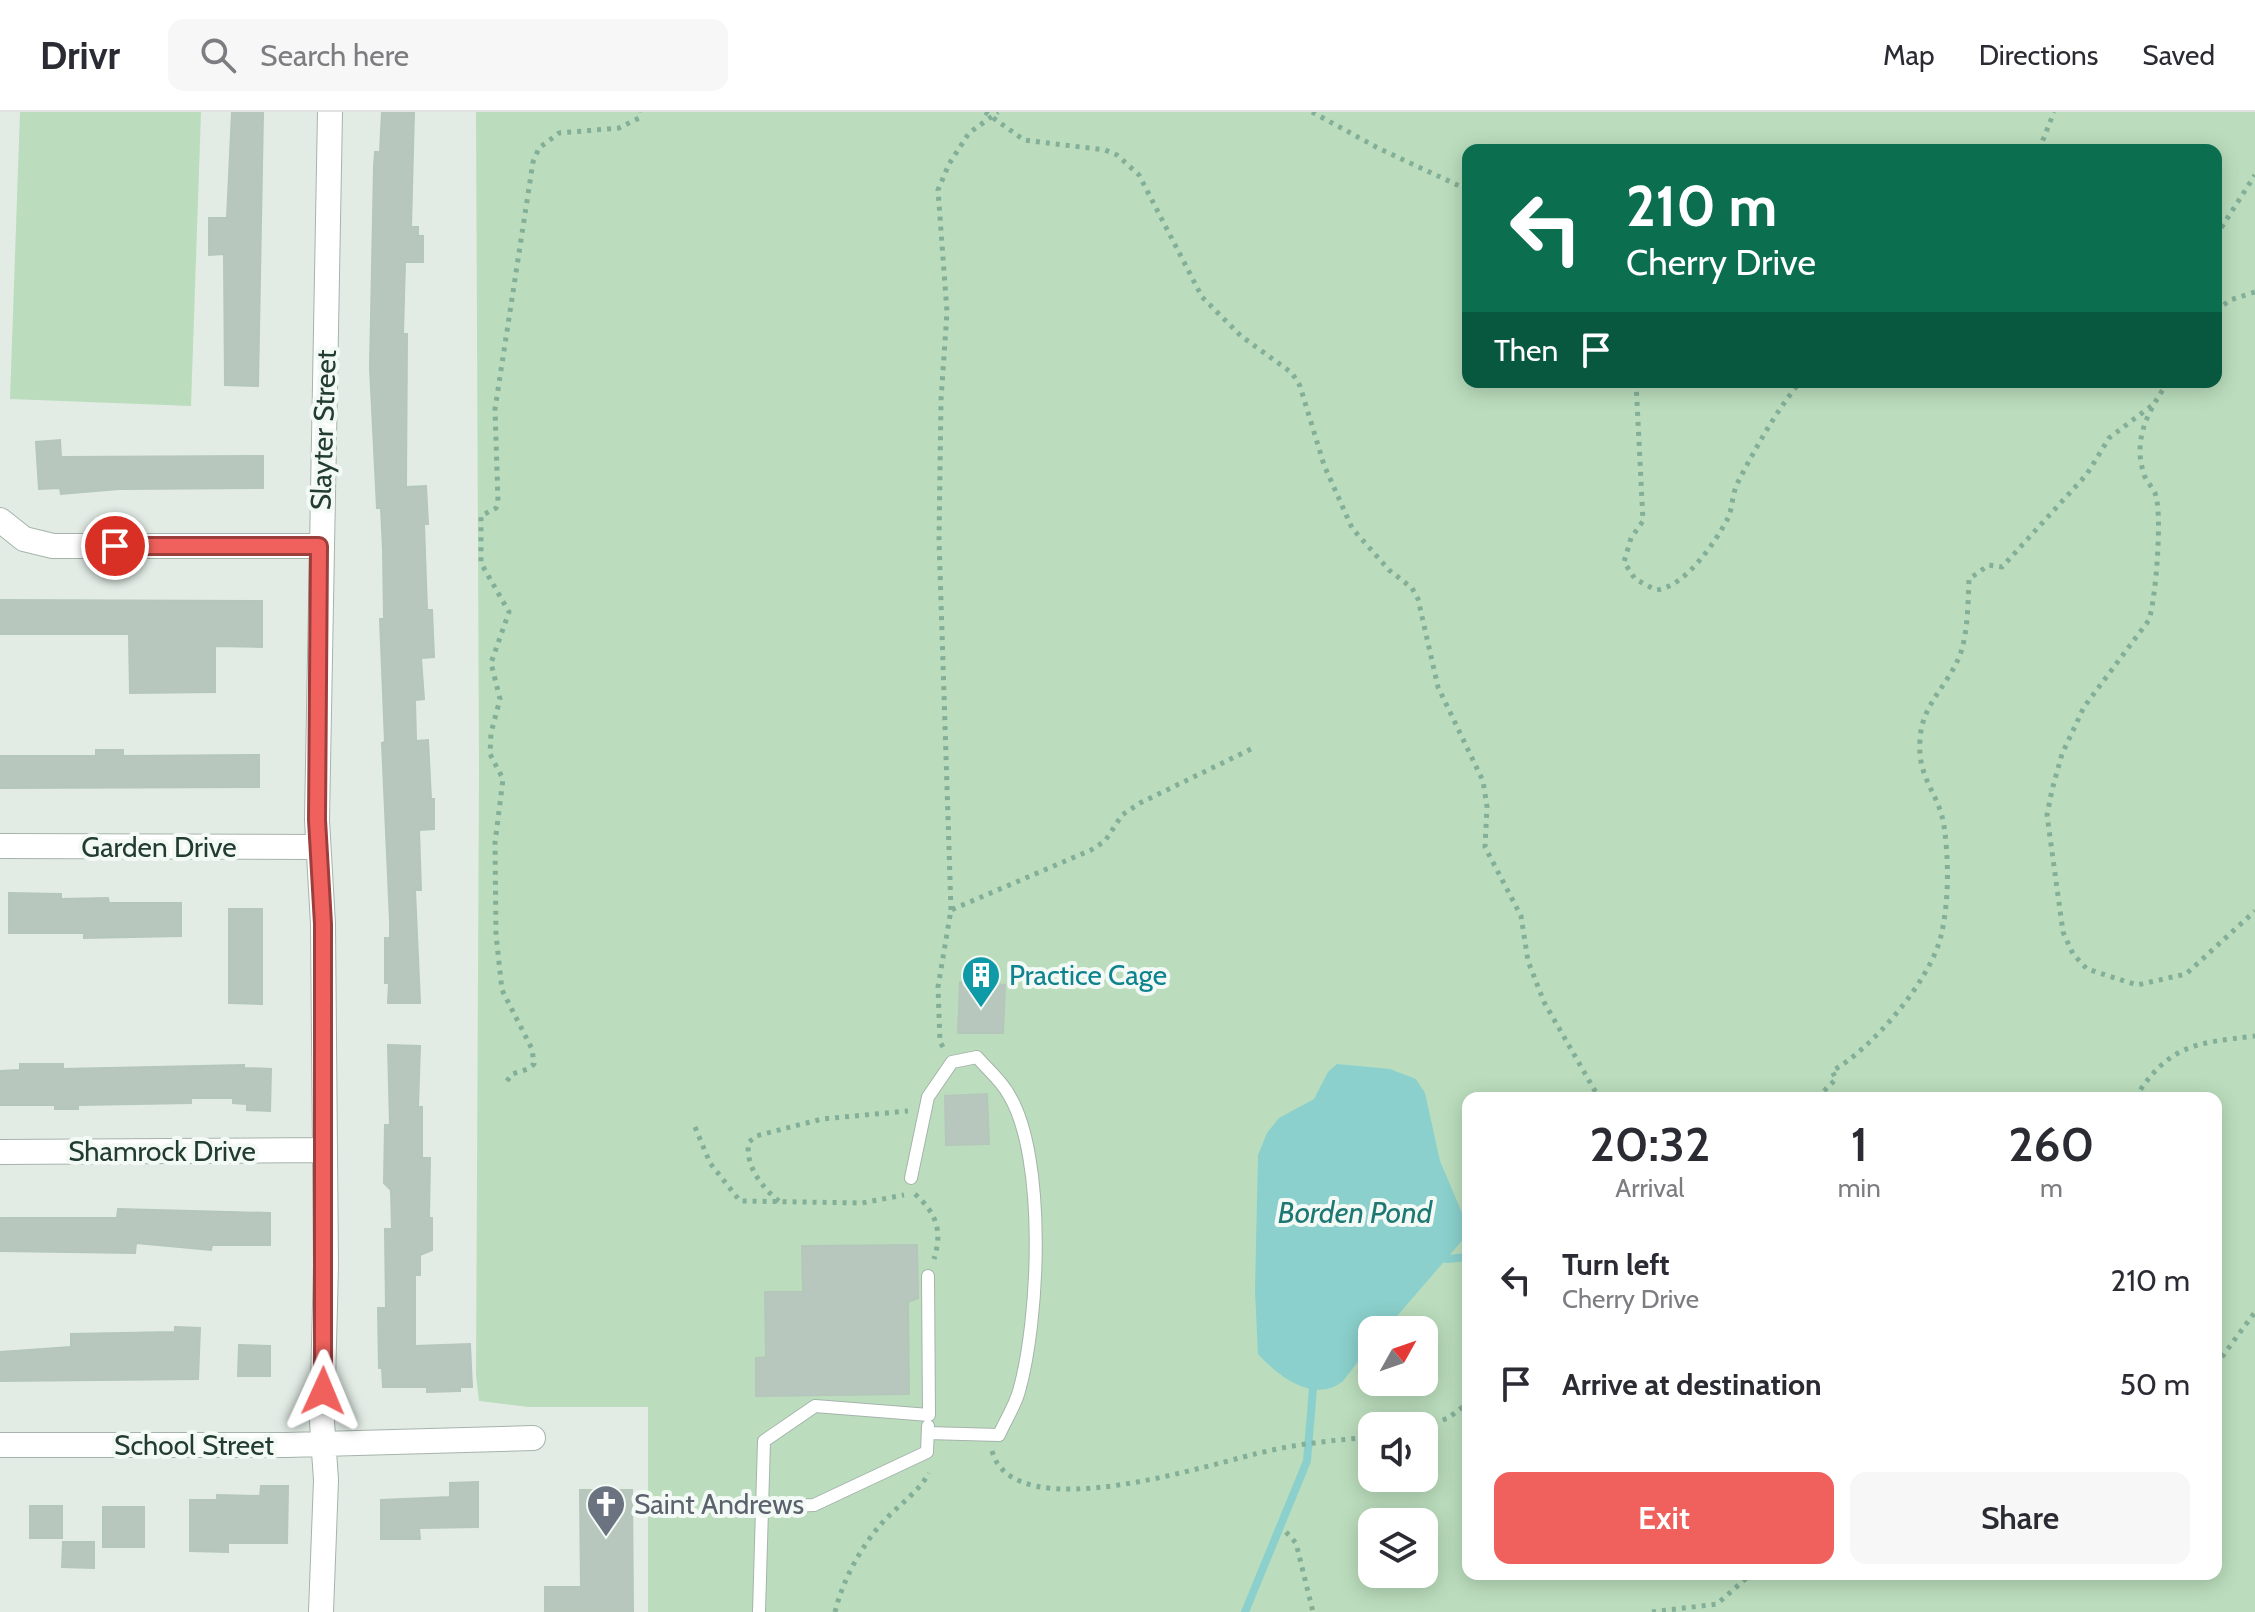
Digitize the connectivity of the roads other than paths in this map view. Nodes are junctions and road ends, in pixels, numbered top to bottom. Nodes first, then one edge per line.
1 (330, 112) edge
2 (0, 520) edge
3 (319, 546) junction
4 (0, 846) edge
5 (317, 847) junction
6 (323, 1150) junction
7 (0, 1152) edge
8 (911, 1178) dead end
9 (928, 1276) road end
10 (929, 1415) junction
11 (931, 1433) junction
12 (533, 1438) dead end
13 (326, 1444) junction
14 (0, 1445) edge
15 (764, 1507) junction
16 (321, 1612) edge
17 (759, 1612) edge

1 - 3 street, Slayter Street
2 - 3 street
3 - 5 street, Slayter Street
4 - 5 street, Garden Drive
5 - 6 street, Slayter Street
6 - 7 street, Shamrock Drive
6 - 13 street, Slayter Street
8 - 11 lane
9 - 10 lane
10 - 11 lane
10 - 15 lane
11 - 15 lane
12 - 13 street, School Street
13 - 14 street, School Street
13 - 16 street, Slayter Street
15 - 17 lane

